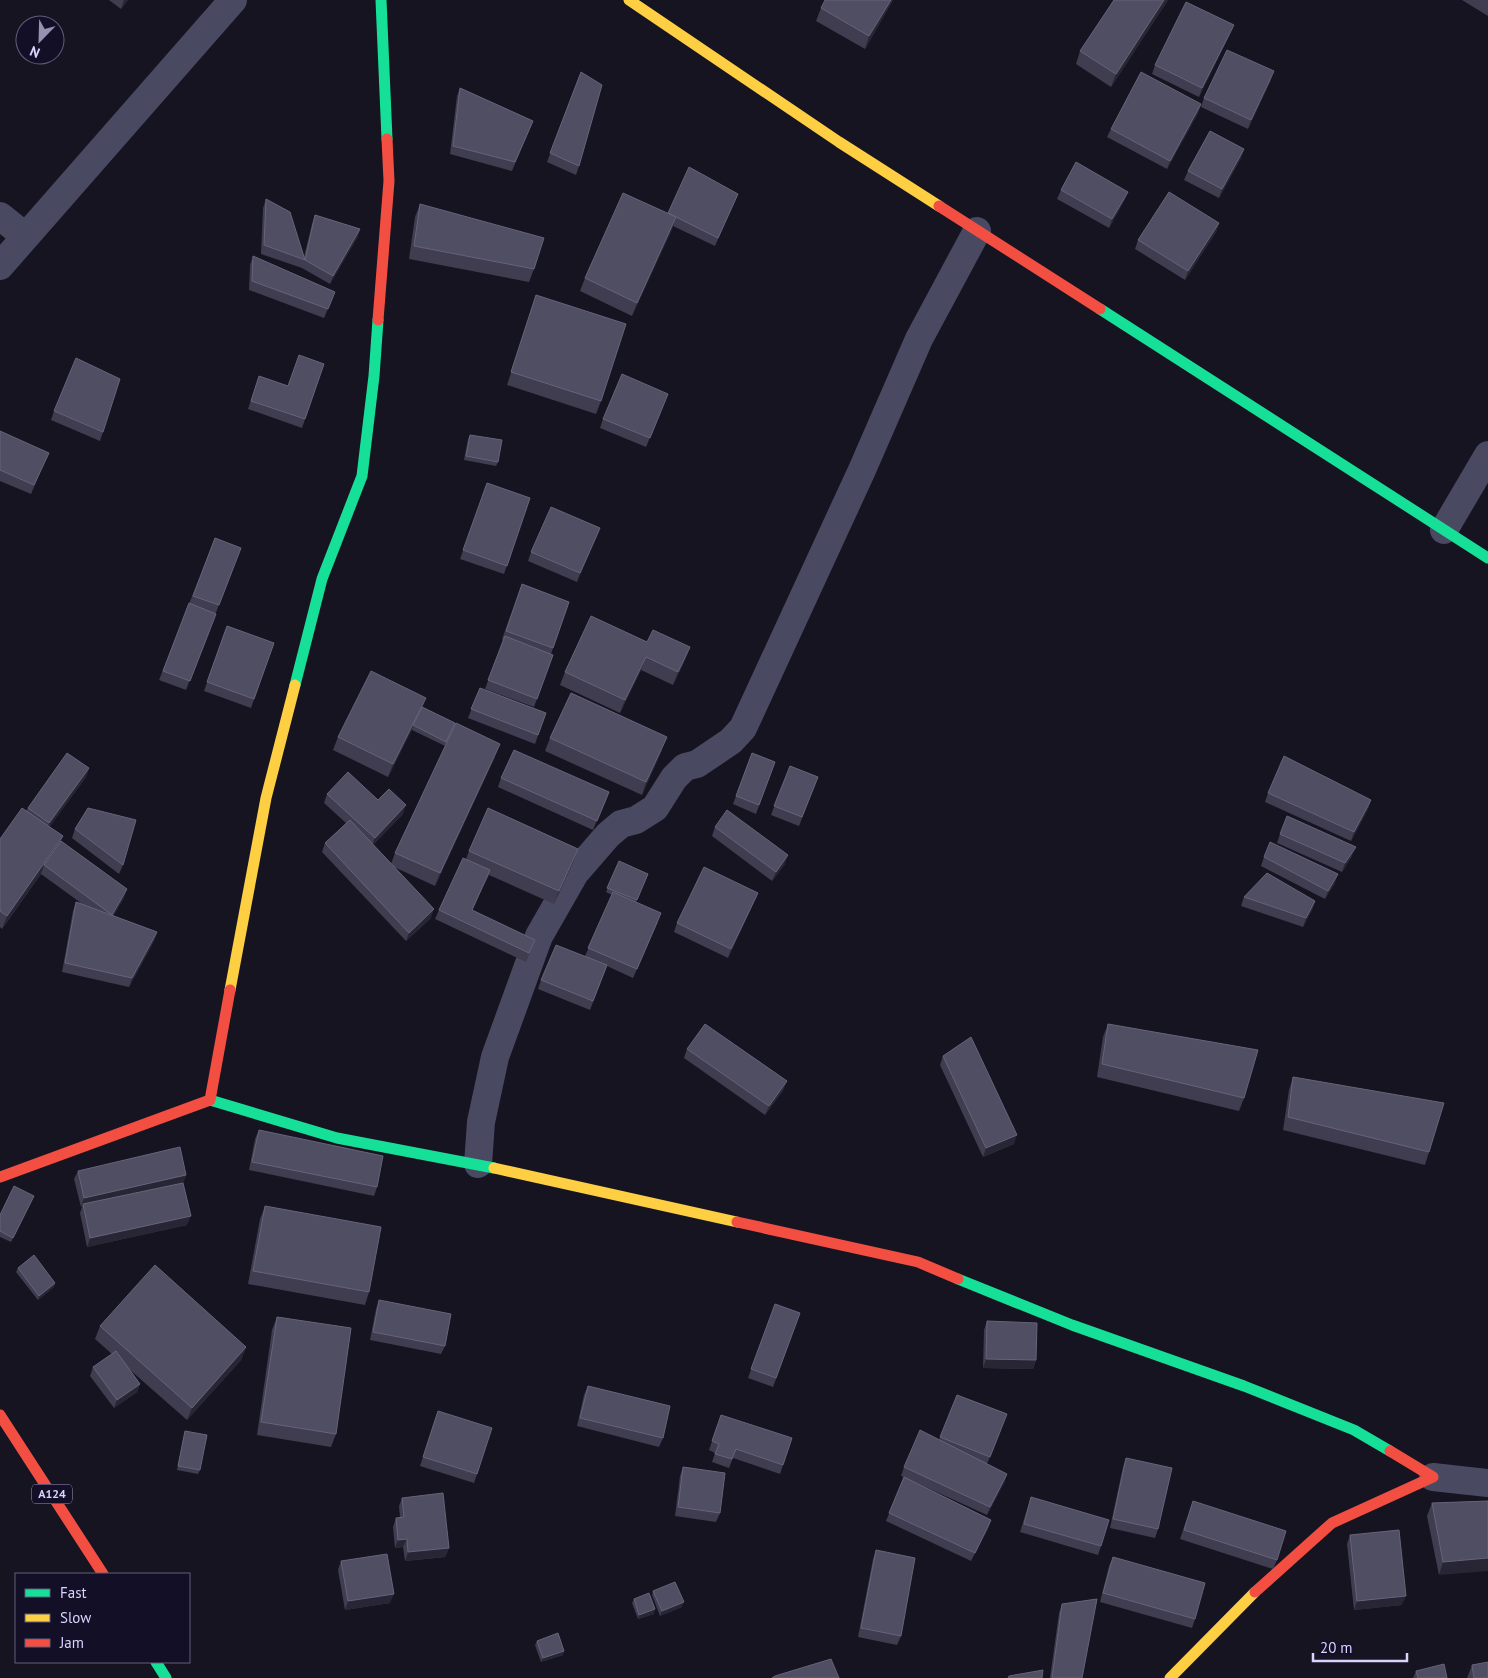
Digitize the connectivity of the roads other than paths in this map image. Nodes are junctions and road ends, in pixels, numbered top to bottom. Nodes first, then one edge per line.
1 (233, 0) edge
2 (381, 0) edge
3 (629, 0) edge
4 (0, 216) edge
5 (977, 231) junction
6 (26, 236) junction
7 (0, 266) edge
8 (1488, 455) edge
9 (1444, 530) junction
10 (1488, 558) edge
11 (210, 1100) junction
12 (478, 1164) junction
13 (0, 1177) edge
14 (0, 1415) edge
15 (1432, 1477) junction
16 (1488, 1483) edge
17 (102, 1573) edge
18 (157, 1663) edge
19 (166, 1678) edge
20 (1170, 1678) edge

1 - 6 street
2 - 11 main road
3 - 5 main road
4 - 6 street
5 - 9 main road
5 - 12 street
6 - 7 street
8 - 9 street
9 - 10 main road
11 - 12 main road
11 - 13 main road
12 - 15 main road
14 - 17 main road, A124
15 - 16 street
15 - 20 main road
18 - 19 main road

